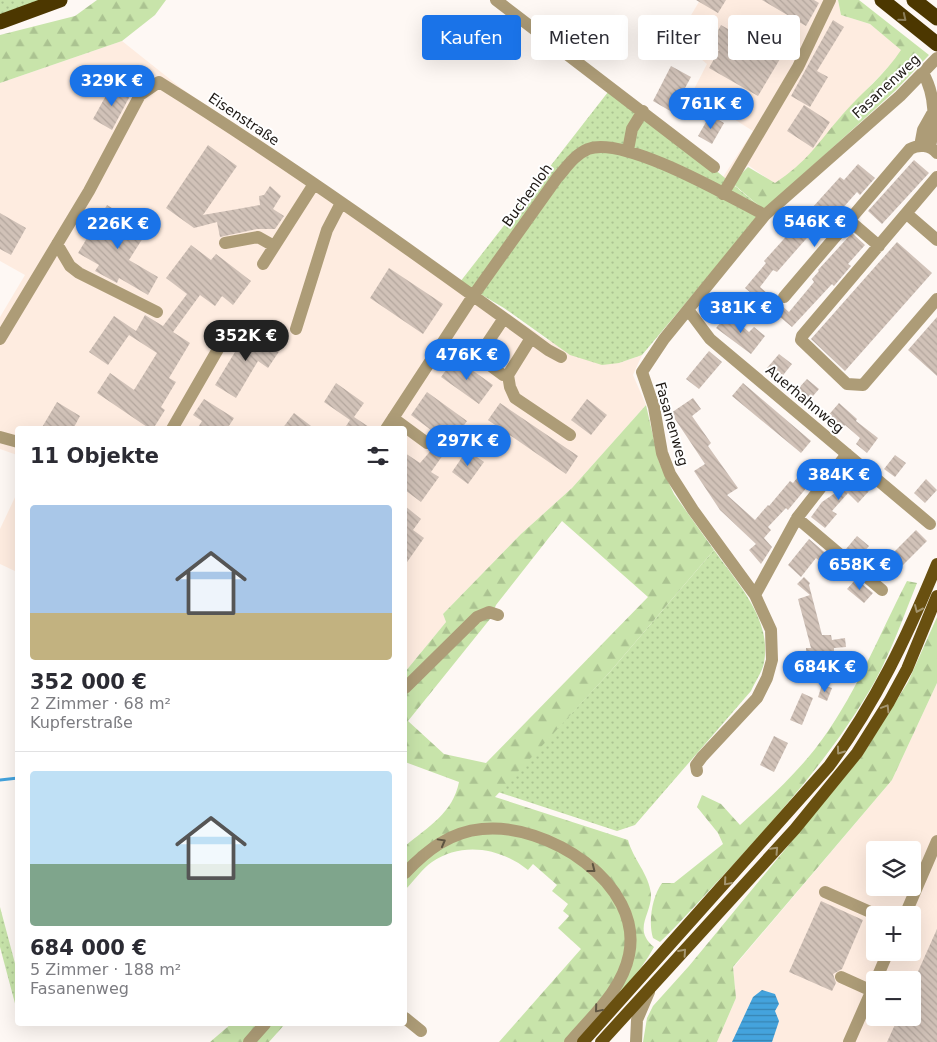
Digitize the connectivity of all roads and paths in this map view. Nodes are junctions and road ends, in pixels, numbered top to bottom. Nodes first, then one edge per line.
1 (60, 0) edge
2 (496, 0) edge
3 (830, 0) edge
4 (882, 0) edge
5 (914, 0) edge
6 (937, 18) edge
7 (0, 22) edge
8 (931, 40) edge
9 (937, 58) edge
10 (923, 73) junction
11 (643, 111) junction
12 (929, 149) edge
13 (628, 150) junction
14 (714, 167) dead end
15 (937, 177) edge
16 (314, 184) junction
17 (723, 194) junction
18 (342, 203) junction
19 (907, 214) junction
20 (765, 215) junction
21 (850, 221) junction
22 (937, 240) edge
23 (225, 243) dead end
24 (57, 244) junction
25 (274, 246) junction
26 (879, 246) junction
27 (263, 264) dead end
28 (473, 296) junction
29 (784, 297) dead end
30 (937, 299) edge
31 (689, 311) junction
32 (157, 312) dead end
33 (504, 318) junction
34 (296, 329) dead end
35 (225, 338) dead end
36 (532, 338) junction
37 (0, 339) edge
38 (561, 357) dead end
39 (508, 375) junction
40 (389, 424) edge
41 (174, 426) edge
42 (407, 433) edge
43 (570, 435) dead end
44 (0, 437) edge
45 (15, 441) edge
46 (427, 443) dead end
47 (847, 454) junction
48 (797, 518) junction
49 (930, 524) dead end
50 (937, 564) edge
51 (882, 590) dead end
52 (755, 595) junction
53 (937, 596) edge
54 (498, 615) dead end
55 (407, 686) edge
56 (697, 771) dead end
57 (937, 841) edge
58 (407, 871) edge
59 (825, 892) dead end
60 (909, 906) edge
61 (866, 910) edge
62 (841, 977) dead end
63 (866, 983) edge
64 (650, 988) junction
65 (866, 1003) edge
66 (604, 1019) junction
67 (407, 1020) edge
68 (264, 1026) edge
69 (421, 1031) dead end
70 (249, 1042) edge
71 (570, 1042) edge
72 (583, 1042) edge
73 (598, 1042) edge
74 (636, 1042) edge
75 (849, 1042) edge

1 - 7 highway
2 - 11 street
3 - 17 street
4 -> 8 highway
5 - 6 highway
9 - 10 street, Fasanenweg
10 - 12 street
10 - 20 street, Fasanenweg
11 - 13 street
11 - 14 street
12 - 21 street
13 - 17 street, Buchenloh
13 - 28 street, Buchenloh
15 - 19 street
16 - 18 street, Eisenstraße
16 - 24 street, Eisenstraße
16 - 25 street
17 - 20 street, Buchenloh
18 - 28 street, Eisenstraße
18 - 34 street
19 - 22 street
19 - 26 street
20 - 31 street, Fasanenweg
21 - 26 street
21 - 29 street
23 - 25 street
24 - 32 street
24 - 37 street, Eisenstraße
25 - 27 street
26 - 30 street
28 - 33 street, Eisenstraße
28 - 40 street, Buchenloh
31 - 47 street, Auerhahnweg
31 - 52 street, Fasanenweg
33 - 36 street, Eisenstraße
33 - 39 street
35 - 41 street
36 - 38 street, Eisenstraße
36 - 39 street
39 - 43 street
42 - 46 street
44 - 45 street
47 - 48 street
47 - 49 street, Auerhahnweg
48 - 51 street
48 - 52 street
50 -> 66 main road
52 - 56 street, Fasanenweg
64 -> 53 main road
54 - 55 street
57 - 60 street
58 -> 71 street
59 - 61 street
62 - 63 street
64 - 73 main road
64 - 74 street
65 - 75 street
66 - 72 main road
66 - 73 street
67 - 69 street
68 - 70 street

